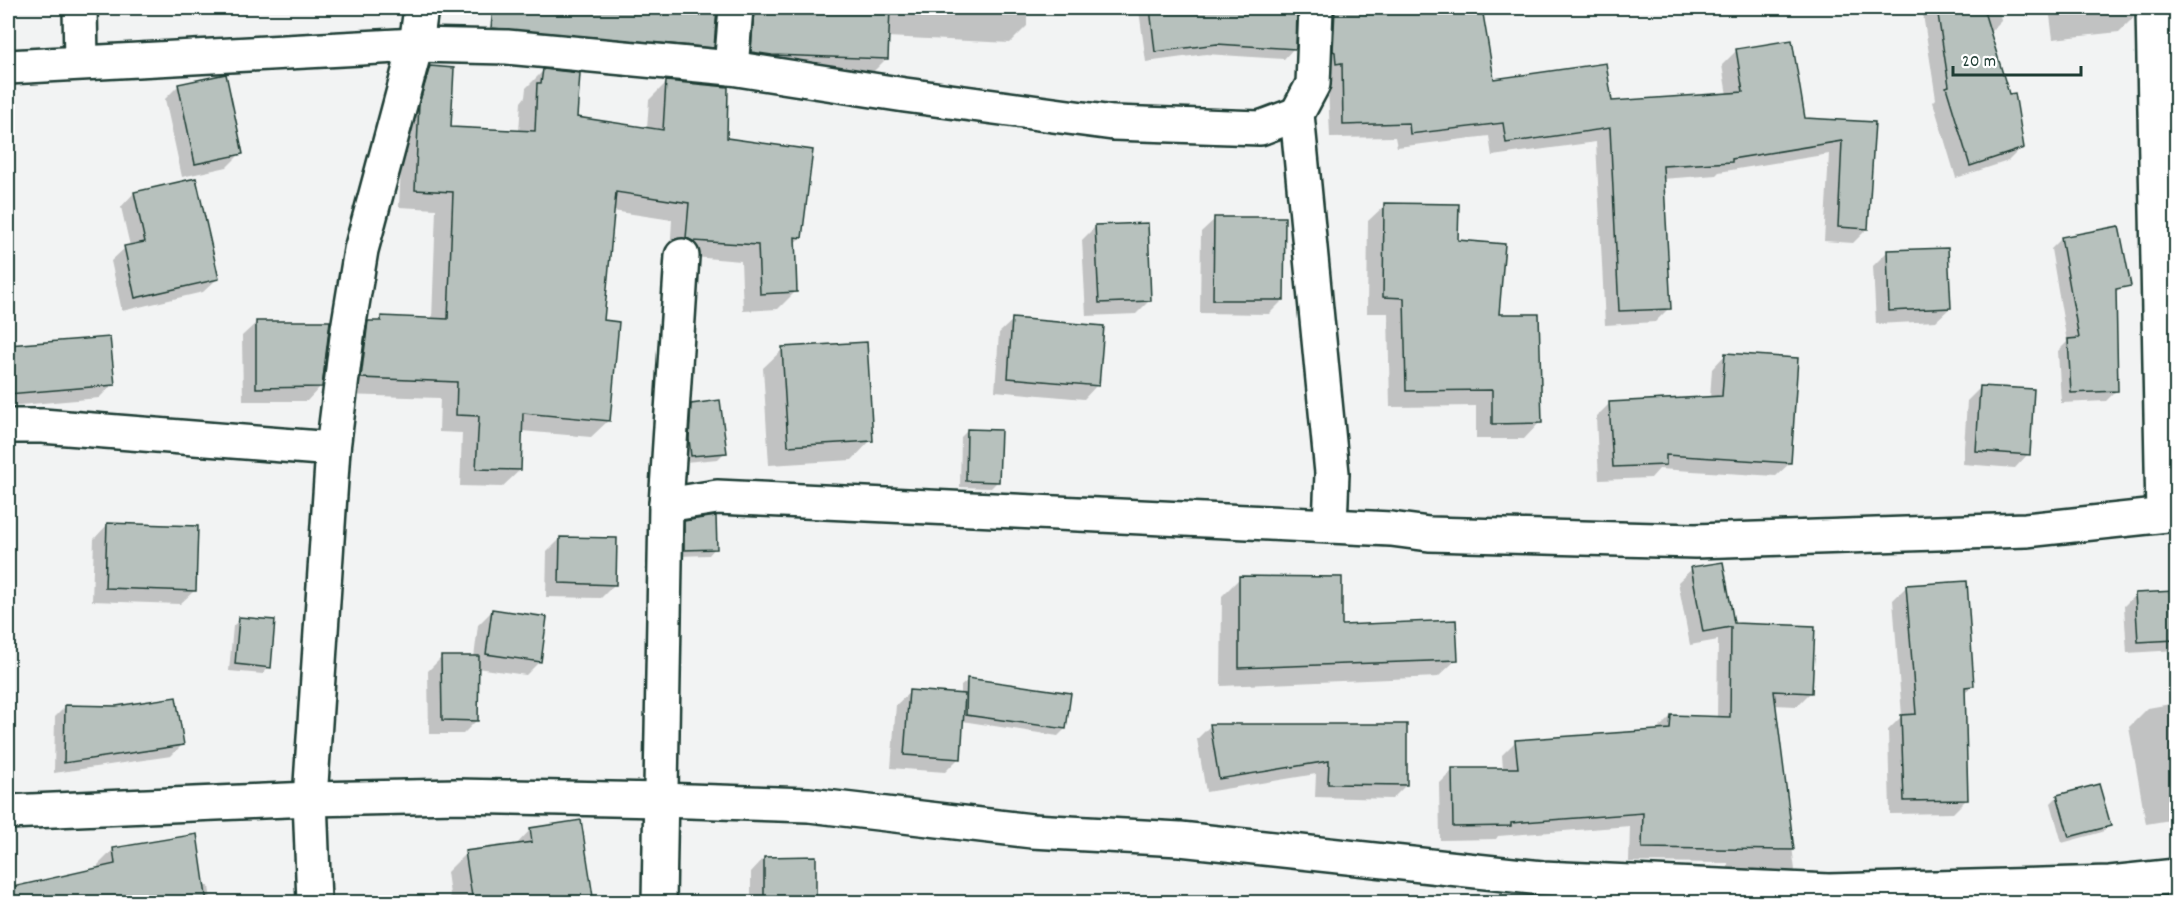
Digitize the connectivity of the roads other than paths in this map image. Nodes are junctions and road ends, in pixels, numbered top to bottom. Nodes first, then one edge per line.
1 (80, 8) edge
2 (422, 8) edge
3 (736, 8) edge
4 (1316, 8) edge
5 (2153, 8) edge
6 (416, 45) junction
7 (81, 61) junction
8 (8, 67) edge
9 (731, 68) junction
10 (1297, 114) junction
11 (682, 256) dead end
12 (8, 426) edge
13 (333, 449) junction
14 (666, 505) junction
15 (2170, 515) edge
16 (1330, 526) junction
17 (310, 799) junction
18 (660, 800) junction
19 (8, 812) edge
20 (2176, 876) edge
21 (2111, 893) edge
22 (314, 903) edge
23 (659, 903) edge

1 - 7 street
2 - 6 street
3 - 9 street
4 - 10 street
5 - 15 street
6 - 7 street
6 - 9 street
6 - 13 street
7 - 8 street
9 - 10 street
10 - 16 street
11 - 14 street
12 - 13 street
13 - 17 street
14 - 16 street
14 - 18 street
15 - 16 street
17 - 18 street
17 - 19 street
17 - 22 street
18 - 21 street
18 - 23 street
20 - 21 street

